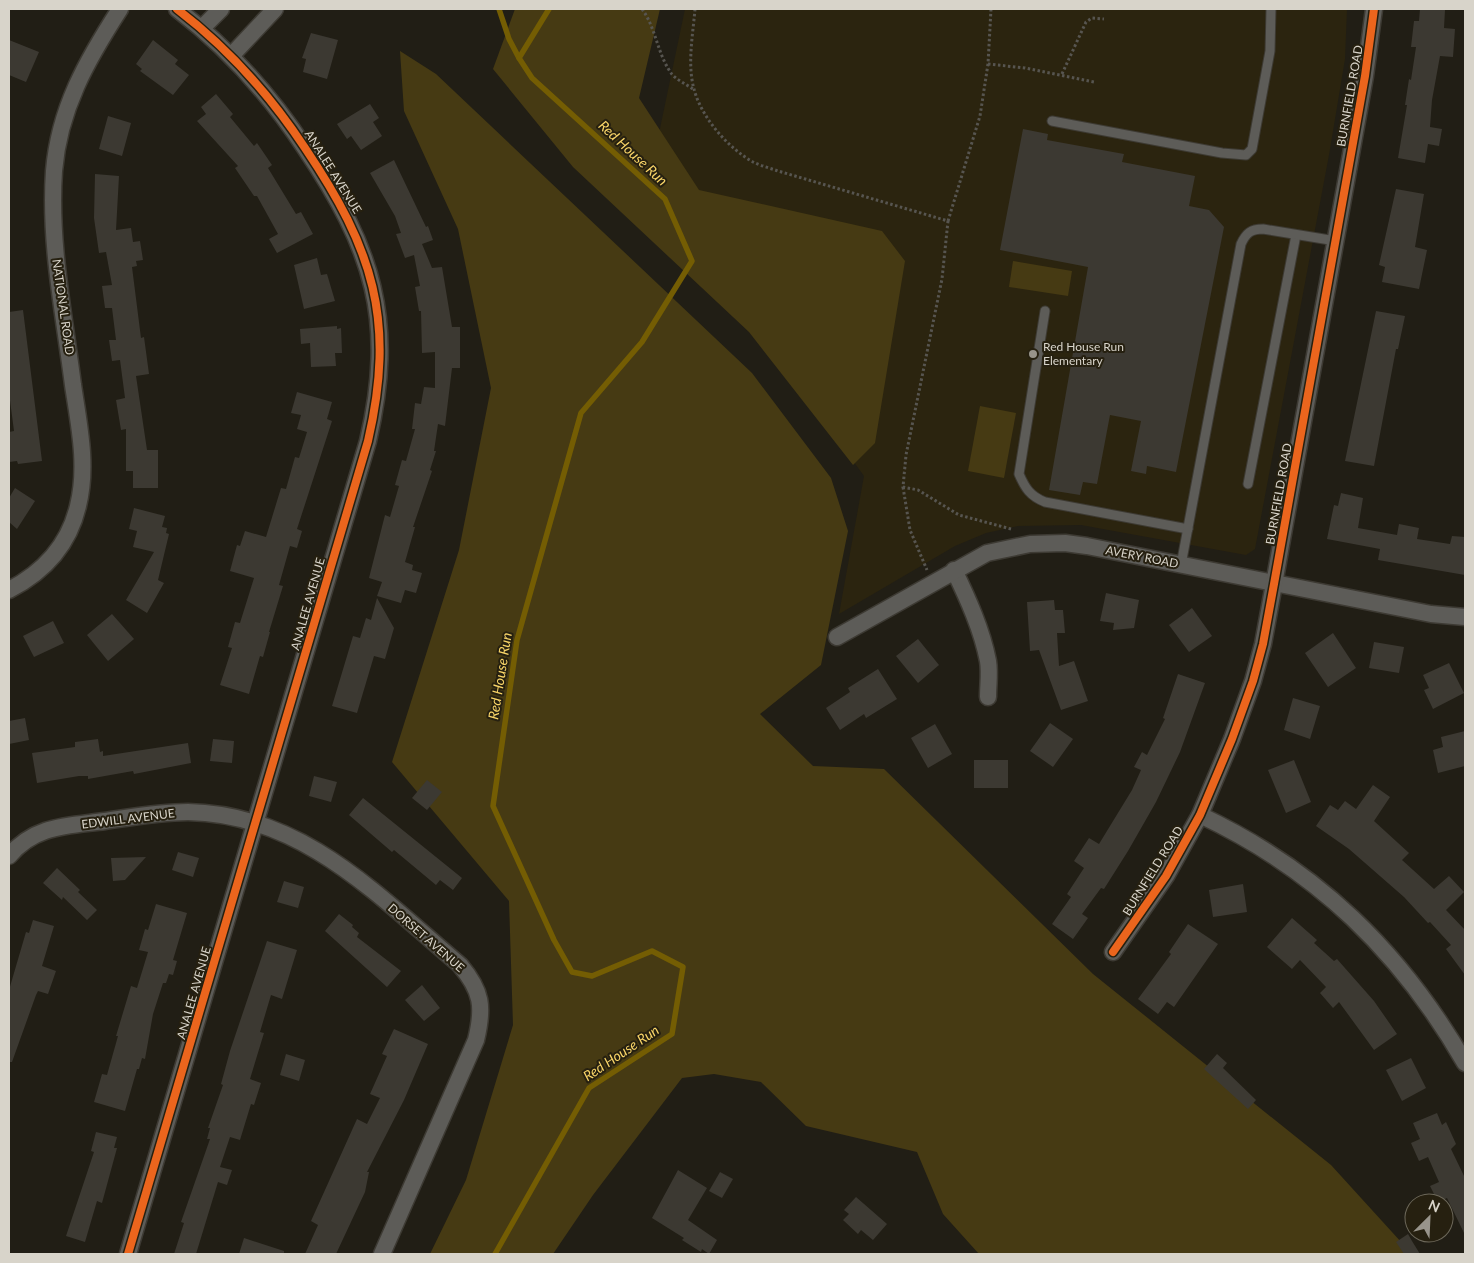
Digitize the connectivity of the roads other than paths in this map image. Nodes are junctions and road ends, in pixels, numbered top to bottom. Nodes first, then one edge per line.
1 (120, 9) edge
2 (177, 9) edge
3 (221, 9) edge
4 (275, 9) edge
5 (1271, 9) edge
6 (1374, 9) edge
7 (202, 28) junction
8 (231, 56) junction
9 (1052, 121) dead end
10 (1296, 235) junction
11 (1336, 241) junction
12 (1045, 312) dead end
13 (1248, 484) dead end
14 (1188, 529) junction
15 (1181, 565) junction
16 (954, 570) junction
17 (1274, 584) junction
18 (9, 590) edge
19 (1465, 617) edge
20 (837, 637) dead end
21 (988, 696) dead end
22 (1200, 815) junction
23 (255, 824) junction
24 (9, 856) edge
25 (1113, 952) dead end
26 (1465, 1063) edge
27 (128, 1254) edge
28 (382, 1254) edge

1 - 18 street, NATIONAL ROAD
2 - 7 street, ANALEE AVENUE
3 - 7 street
4 - 8 street
5 - 9 lane
6 - 11 street, BURNFIELD ROAD
7 - 8 street, ANALEE AVENUE
8 - 23 street, ANALEE AVENUE
10 - 11 lane
10 - 13 lane
10 - 14 lane
11 - 17 street, BURNFIELD ROAD
12 - 14 lane
14 - 15 lane
15 - 16 street, AVERY ROAD
15 - 17 street, AVERY ROAD
16 - 20 street, AVERY ROAD
16 - 21 street
17 - 19 street, AVERY ROAD
17 - 22 street, BURNFIELD ROAD
22 - 25 street, BURNFIELD ROAD
22 - 26 street
23 - 24 street, EDWILL AVENUE
23 - 27 street, ANALEE AVENUE
23 - 28 street, DORSET AVENUE

